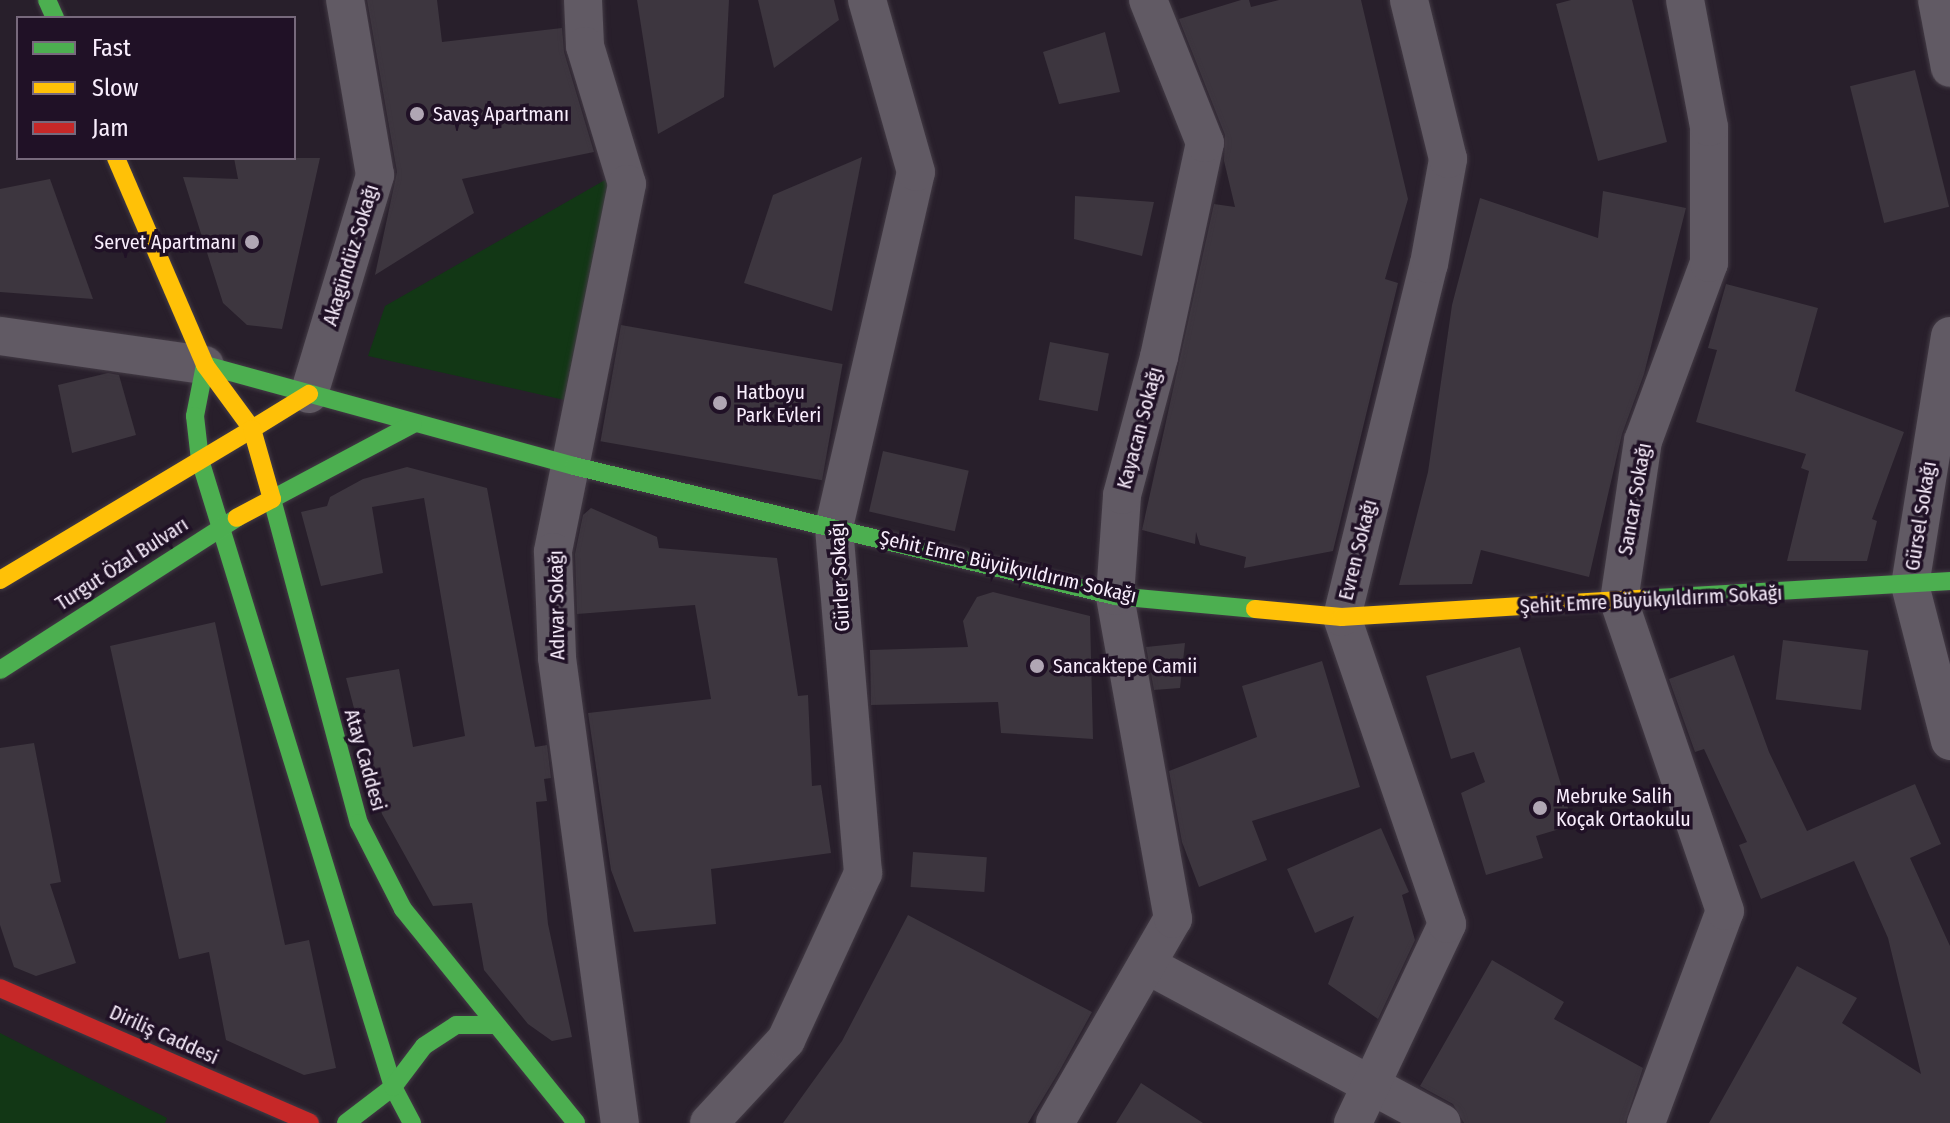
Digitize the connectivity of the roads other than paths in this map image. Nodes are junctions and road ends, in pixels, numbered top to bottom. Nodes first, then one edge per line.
1 (345, 0) edge
2 (583, 0) edge
3 (867, 0) edge
4 (1148, 0) edge
5 (1409, 0) edge
6 (1685, 0) edge
7 (1937, 0) edge
8 (1950, 68) edge
9 (117, 160) edge
10 (0, 336) edge
11 (1950, 336) edge
12 (205, 365) junction
13 (309, 394) junction
14 (413, 424) junction
15 (252, 429) junction
16 (200, 460) junction
17 (574, 466) junction
18 (272, 499) junction
19 (219, 527) junction
20 (834, 527) junction
21 (0, 580) edge
22 (1950, 581) edge
23 (1910, 585) junction
24 (1115, 596) junction
25 (1619, 601) junction
26 (1342, 617) junction
27 (0, 670) edge
28 (1950, 741) edge
29 (1149, 966) junction
30 (0, 988) edge
31 (496, 1025) junction
32 (1375, 1085) junction
33 (393, 1087) junction
34 (310, 1123) edge
35 (346, 1123) edge
36 (412, 1123) edge
37 (576, 1123) edge
38 (620, 1123) edge
39 (709, 1123) edge
40 (1055, 1123) edge
41 (1353, 1123) edge
42 (1442, 1123) edge
43 (1646, 1123) edge

1 - 13 street, Akagündüz Sokağı
2 - 17 street, Adıvar Sokağı
3 - 20 street, Gürler Sokağı
4 - 24 street, Kayacan Sokağı
5 - 26 street, Evren Sokağı
6 - 25 street, Sancar Sokağı
7 - 8 street
9 - 12 main road, Atay Caddesi
10 - 12 street
11 - 23 street, Gürsel Sokağı
12 - 13 main road, Şehit Emre Büyükyıldırım Sokağı
12 - 15 main road, Atay Caddesi
12 - 16 main road
13 - 14 main road, Şehit Emre Büyükyıldırım Sokağı
13 - 15 main road
14 - 17 main road, Şehit Emre Büyükyıldırım Sokağı
14 - 18 main road
15 - 16 main road
15 - 18 main road, Atay Caddesi
16 - 19 main road
16 - 21 main road
17 - 20 main road, Şehit Emre Büyükyıldırım Sokağı
17 - 38 street, Adıvar Sokağı
18 - 19 main road, Turgut Özal Bulvarı
18 - 31 main road, Atay Caddesi
19 - 27 main road, Turgut Özal Bulvarı
19 - 33 main road
20 - 24 main road, Şehit Emre Büyükyıldırım Sokağı
20 - 39 street, Gürler Sokağı
22 - 23 main road, Şehit Emre Büyükyıldırım Sokağı
23 - 25 main road, Şehit Emre Büyükyıldırım Sokağı
23 - 28 street, Gürsel Sokağı
24 - 26 main road, Şehit Emre Büyükyıldırım Sokağı
24 - 29 street, Kayacan Sokağı
25 - 26 main road, Şehit Emre Büyükyıldırım Sokağı
25 - 43 street, Sancar Sokağı
26 - 32 street, Evren Sokağı
29 - 32 street
29 - 40 street, Kayacan Sokağı
30 - 34 main road, Diriliş Caddesi
31 - 33 main road
31 - 37 main road, Atay Caddesi
32 - 41 street, Evren Sokağı
32 - 42 street
33 - 35 main road
33 - 36 main road

